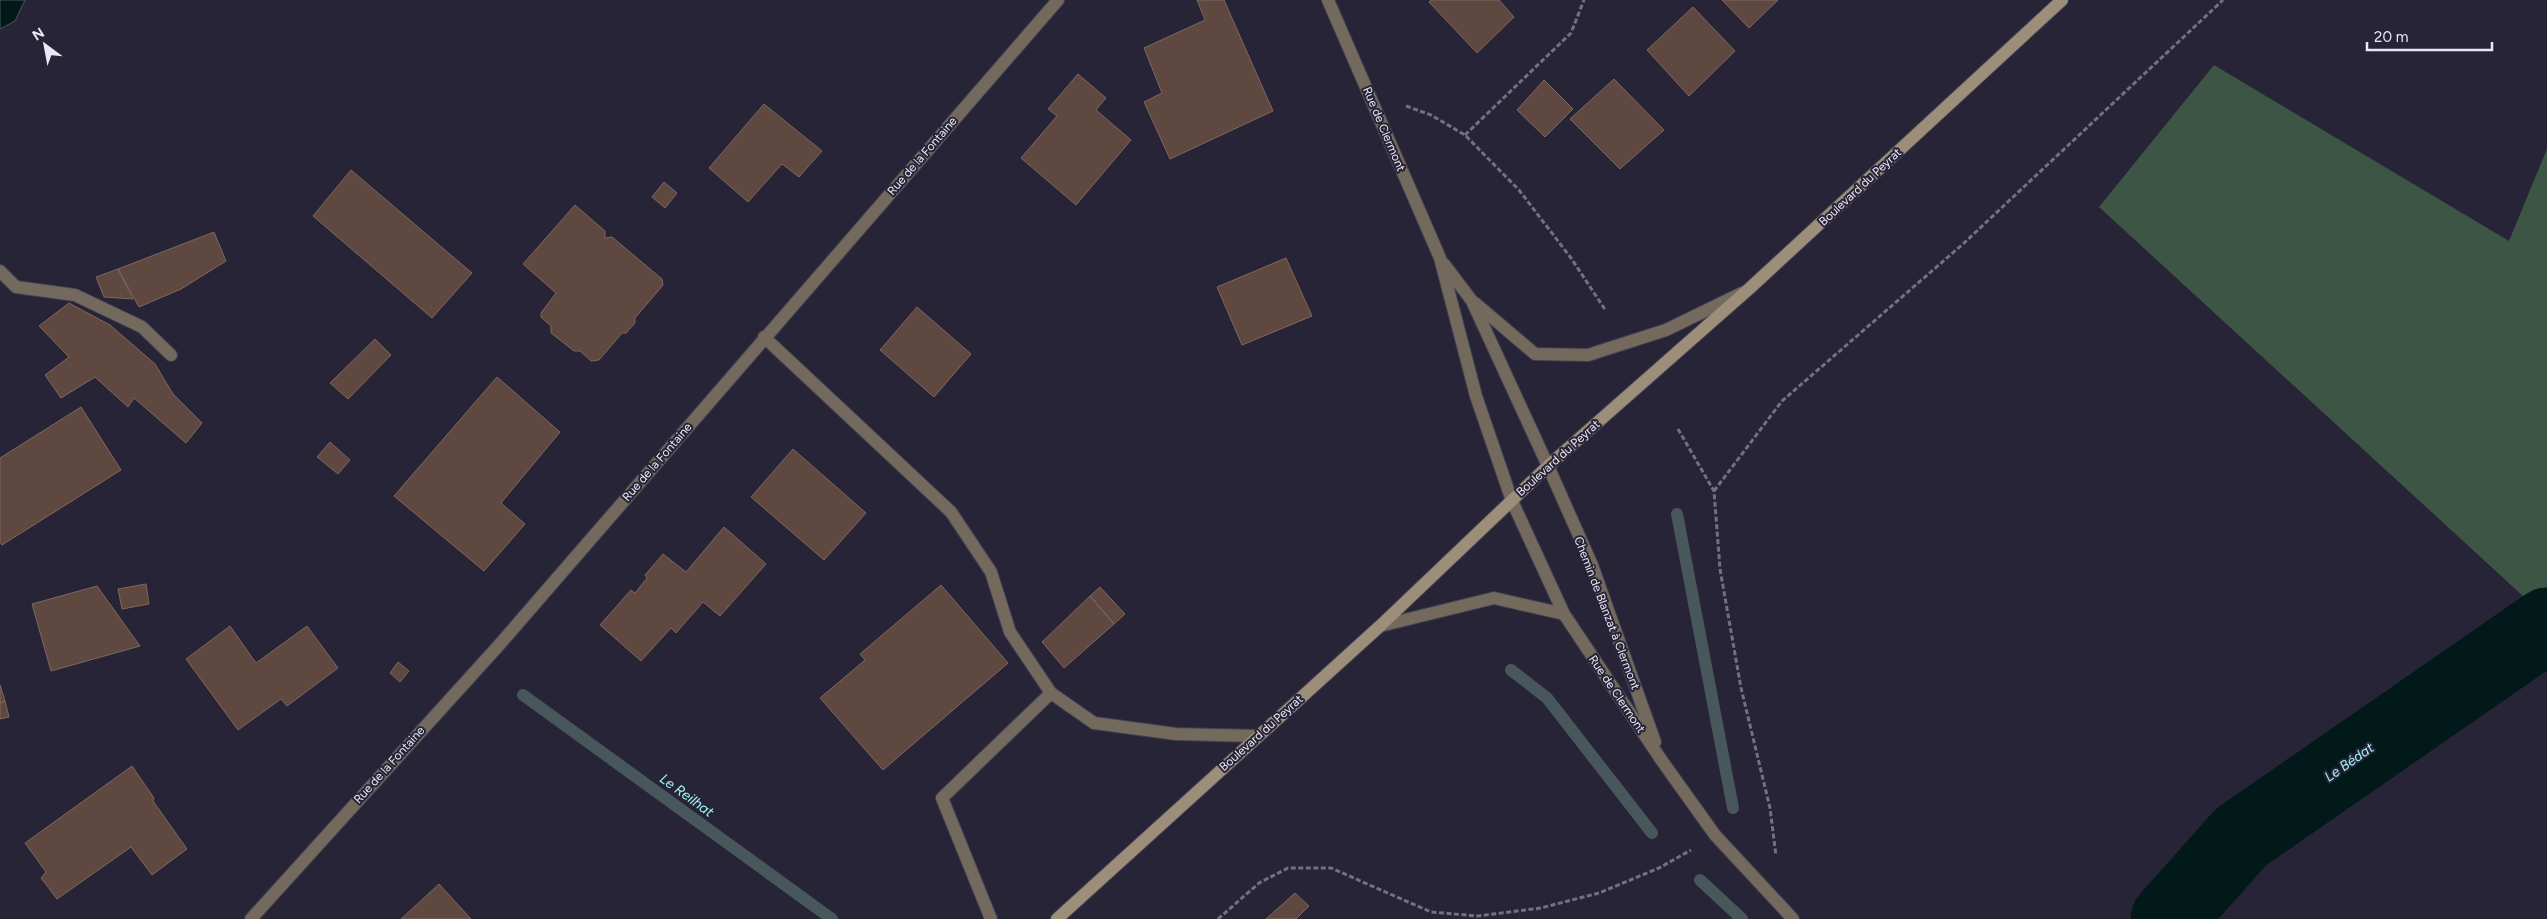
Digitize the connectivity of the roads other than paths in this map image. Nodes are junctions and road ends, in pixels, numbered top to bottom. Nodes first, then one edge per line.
1 (1058, 0) edge
2 (1328, 0) edge
3 (2062, 0) edge
4 (1440, 258) junction
5 (0, 271) edge
6 (1750, 288) junction
7 (1472, 301) junction
8 (764, 336) junction
9 (171, 355) dead end
10 (1548, 466) junction
11 (1512, 501) junction
12 (1564, 614) junction
13 (1380, 626) junction
14 (1051, 693) junction
15 (1258, 736) junction
16 (1662, 761) junction
17 (251, 919) edge
18 (991, 919) edge
19 (1057, 919) edge
20 (1793, 919) edge

1 - 8 street, Rue de la Fontaine
2 - 4 street, Rue de Clermont
3 - 6 main road, Boulevard du Peyrat
4 - 7 street, Rue de Clermont
4 - 11 street, Rue de Clermont
5 - 9 street
6 - 7 street, Rue de Clermont
6 - 10 main road, Boulevard du Peyrat
7 - 10 street, Rue de Clermont
8 - 14 street
8 - 17 street, Rue de la Fontaine
10 - 11 main road, Boulevard du Peyrat
10 - 16 street, Chemin de Blanzat à Clermont
11 - 12 street, Rue de Clermont
11 - 13 main road, Boulevard du Peyrat
12 - 13 street
12 - 16 street, Rue de Clermont
13 - 15 main road, Boulevard du Peyrat
14 - 15 street
14 - 18 street
15 - 19 main road, Boulevard du Peyrat
16 - 20 street, Rue de Clermont

